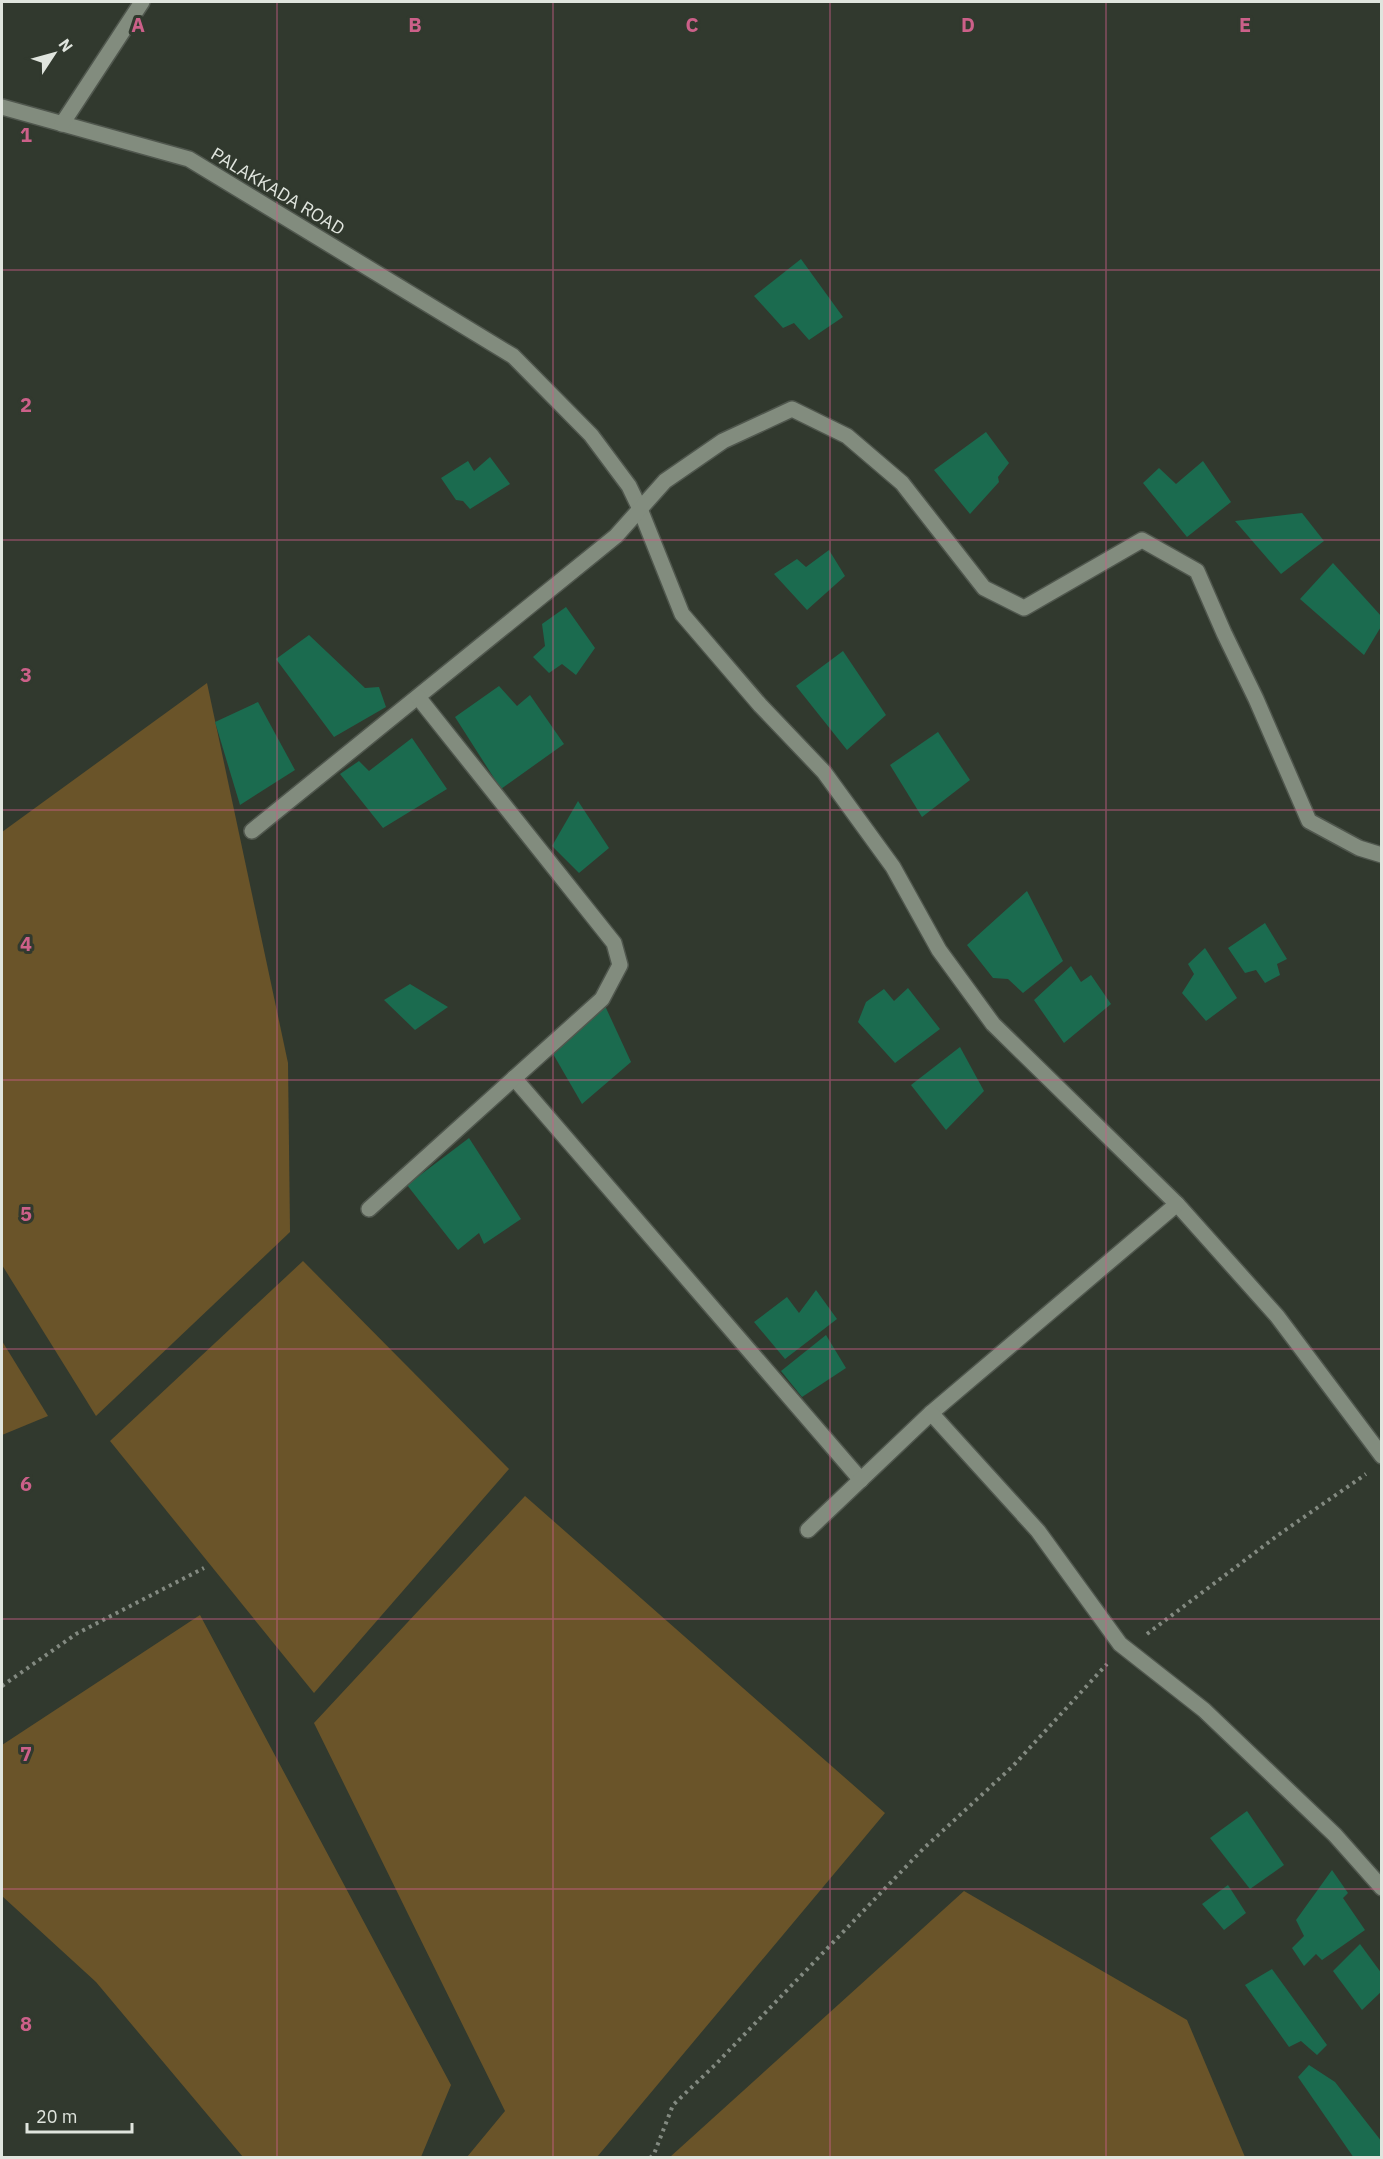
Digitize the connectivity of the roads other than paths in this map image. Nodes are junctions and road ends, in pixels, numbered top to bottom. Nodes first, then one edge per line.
1 (142, 2) edge
2 (2, 107) edge
3 (62, 124) junction
4 (640, 509) junction
5 (418, 697) junction
6 (252, 831) dead end
7 (1382, 855) edge
8 (514, 1078) junction
9 (1177, 1204) junction
10 (369, 1209) dead end
11 (931, 1413) junction
12 (1382, 1456) edge
13 (861, 1480) junction
14 (808, 1530) dead end
15 (1382, 1888) edge

1 - 3 street
2 - 3 street, PALAKKADA ROAD
3 - 4 street, PALAKKADA ROAD
4 - 5 street
4 - 7 street
4 - 9 street, PALAKKADA ROAD
5 - 6 street
5 - 8 street
8 - 10 street
8 - 13 street
9 - 11 street
9 - 12 street, PALAKKADA ROAD
11 - 13 street
11 - 15 street
13 - 14 street

